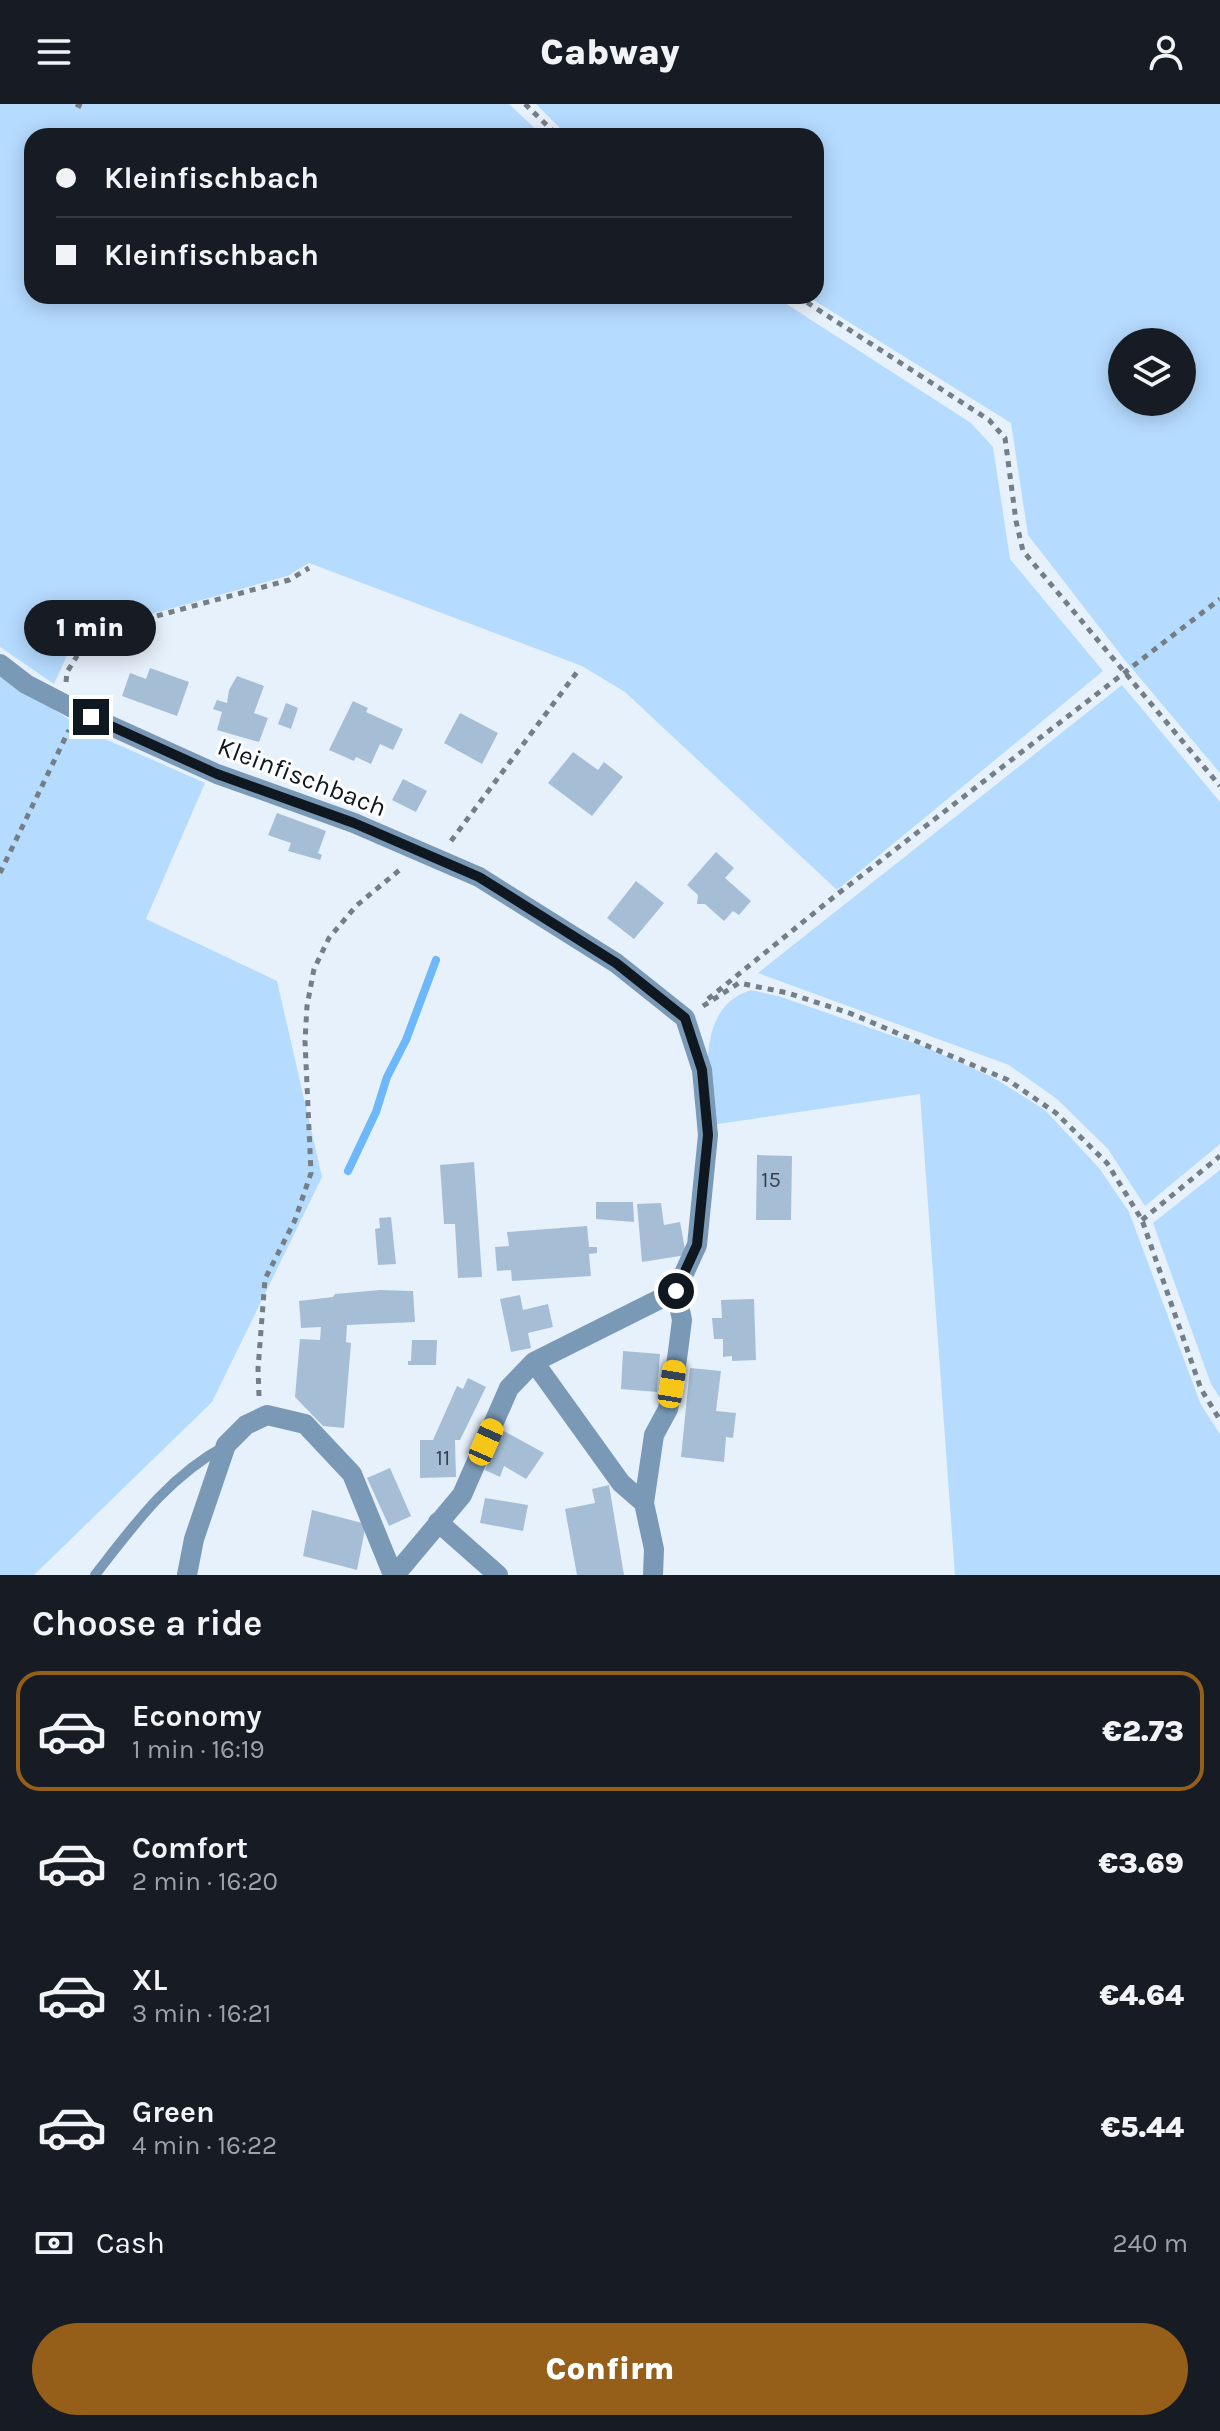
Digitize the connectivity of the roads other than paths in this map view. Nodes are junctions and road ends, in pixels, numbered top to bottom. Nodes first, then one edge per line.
1 (0, 664) edge
2 (676, 1291) junction
3 (534, 1362) junction
4 (226, 1445) junction
5 (644, 1503) junction
6 (438, 1522) junction
7 (95, 1575) edge
8 (187, 1575) edge
9 (394, 1575) edge
10 (498, 1575) edge
11 (653, 1575) edge

1 - 2 street, Kleinfischbach
2 - 3 street
2 - 5 street
3 - 5 street
3 - 6 street
4 - 7 lane
4 - 8 street
4 - 9 street
5 - 11 street
6 - 9 street
6 - 10 street

